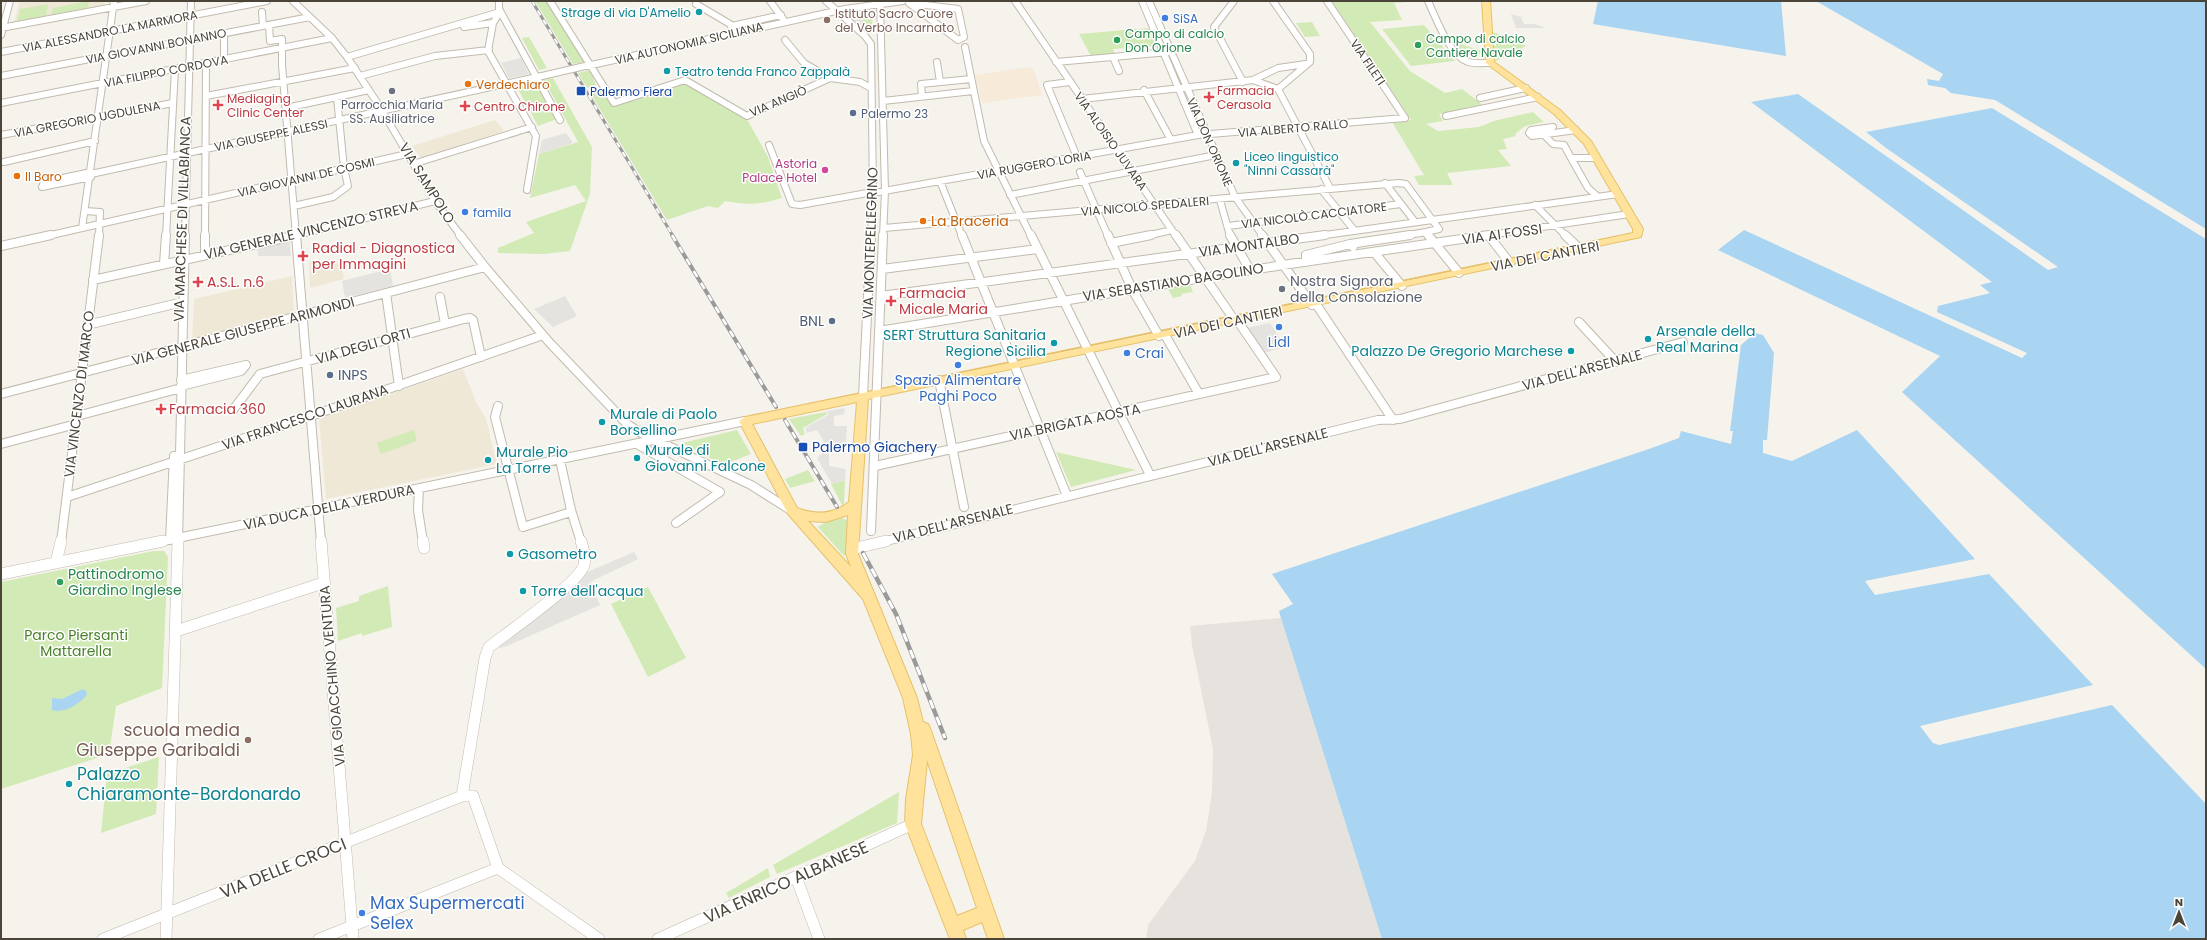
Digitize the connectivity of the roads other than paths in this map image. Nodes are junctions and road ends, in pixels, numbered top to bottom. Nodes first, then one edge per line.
1 (10, 1) edge
2 (146, 1) edge
3 (191, 1) edge
4 (267, 1) edge
5 (293, 1) edge
6 (498, 1) edge
7 (550, 1) edge
8 (770, 1) edge
9 (826, 1) edge
10 (931, 1) edge
11 (1015, 1) edge
12 (1142, 1) edge
13 (1149, 1) edge
14 (1234, 1) edge
15 (1273, 1) edge
16 (1322, 1) edge
17 (1327, 1) edge
18 (1428, 1) edge
19 (1486, 1) edge
20 (906, 2) edge
21 (880, 3) edge
22 (113, 4) edge
23 (696, 4) dead end
24 (8, 9) junction
25 (1, 10) edge
26 (836, 10) junction
27 (262, 12) dead end
28 (498, 12) junction
29 (781, 15) junction
30 (191, 16) junction
31 (310, 16) junction
32 (785, 22) junction
33 (493, 23) junction
34 (266, 25) junction
35 (732, 26) junction
36 (2, 28) edge
37 (438, 30) junction
38 (109, 31) junction
39 (224, 33) junction
40 (734, 33) junction
41 (1, 34) edge
42 (332, 38) junction
43 (190, 40) junction
44 (786, 40) dead end
45 (870, 45) junction
46 (965, 47) dead end
47 (282, 48) junction
48 (881, 48) junction
49 (489, 50) junction
50 (1, 52) edge
51 (1163, 52) junction
52 (1171, 52) junction
53 (106, 56) junction
54 (1113, 56) junction
55 (347, 57) junction
56 (224, 59) junction
57 (937, 62) dead end
58 (1056, 62) junction
59 (206, 63) junction
60 (1490, 63) junction
61 (1306, 64) junction
62 (188, 66) junction
63 (588, 66) junction
64 (355, 68) junction
65 (175, 69) junction
66 (1119, 71) dead end
67 (871, 74) junction
68 (1, 76) edge
69 (360, 76) junction
70 (540, 76) junction
71 (830, 78) junction
72 (971, 79) junction
73 (1253, 80) junction
74 (283, 81) junction
75 (860, 82) junction
76 (940, 82) junction
77 (1070, 82) junction
78 (1243, 82) junction
79 (102, 84) junction
80 (507, 84) junction
81 (1186, 87) junction
82 (871, 88) junction
83 (1178, 88) junction
84 (1526, 88) junction
85 (1278, 89) junction
86 (369, 90) junction
87 (1144, 90) junction
88 (973, 91) junction
89 (206, 96) junction
90 (922, 96) junction
91 (1538, 97) junction
92 (337, 98) junction
93 (1480, 98) dead end
94 (1082, 99) junction
95 (882, 101) junction
96 (173, 103) junction
97 (1, 104) edge
98 (286, 108) junction
99 (382, 111) junction
100 (883, 114) junction
101 (872, 115) junction
102 (1446, 116) dead end
103 (98, 117) junction
104 (1399, 118) junction
105 (340, 120) junction
106 (560, 120) dead end
107 (532, 127) junction
108 (1300, 127) junction
109 (1553, 127) dead end
110 (1576, 130) junction
111 (287, 132) junction
112 (1, 135) edge
113 (1198, 135) junction
114 (1207, 135) junction
115 (1544, 135) junction
116 (1171, 140) junction
117 (95, 141) junction
118 (769, 145) dead end
119 (205, 149) junction
120 (1117, 150) junction
121 (185, 154) junction
122 (407, 154) junction
123 (1216, 155) junction
124 (171, 157) junction
125 (1077, 157) junction
126 (1571, 158) junction
127 (1596, 158) junction
128 (4, 162) dead end
129 (414, 164) junction
130 (344, 168) junction
131 (998, 171) junction
132 (1080, 172) dead end
133 (1132, 172) junction
134 (91, 174) junction
135 (291, 180) junction
136 (940, 181) junction
137 (1084, 181) junction
138 (1385, 183) junction
139 (1330, 188) junction
140 (1320, 189) junction
141 (527, 190) dead end
142 (874, 190) junction
143 (885, 191) junction
144 (1618, 194) junction
145 (1010, 195) junction
146 (1597, 196) junction
147 (1234, 197) junction
148 (204, 200) junction
149 (1220, 200) junction
150 (435, 201) junction
151 (1401, 204) junction
152 (184, 205) junction
153 (1535, 205) junction
154 (294, 206) junction
155 (1155, 206) junction
156 (168, 208) junction
157 (1097, 210) junction
158 (85, 211) junction
159 (1340, 212) junction
160 (1630, 214) junction
161 (1021, 217) junction
162 (1433, 219) junction
163 (957, 222) junction
164 (1415, 222) junction
165 (1254, 223) junction
166 (100, 224) junction
167 (1228, 226) junction
168 (1557, 226) junction
169 (82, 228) junction
170 (884, 228) junction
171 (1172, 230) junction
172 (1354, 230) junction
173 (1426, 232) junction
174 (296, 235) junction
175 (1489, 236) junction
176 (1268, 242) junction
177 (1111, 244) junction
178 (1350, 244) junction
179 (1435, 244) junction
180 (1, 246) edge
181 (1234, 247) junction
182 (1038, 249) junction
183 (1580, 249) junction
184 (1374, 252) junction
185 (1188, 253) junction
186 (205, 255) junction
187 (1359, 255) junction
188 (971, 258) junction
189 (182, 260) junction
190 (1306, 262) junction
191 (1120, 263) junction
192 (1510, 263) junction
193 (164, 264) junction
194 (1283, 265) junction
195 (485, 267) junction
196 (882, 268) junction
197 (1250, 270) junction
198 (1050, 272) junction
199 (1459, 273) junction
200 (1204, 277) junction
201 (93, 280) junction
202 (981, 282) junction
203 (1402, 286) junction
204 (1132, 289) junction
205 (386, 293) junction
206 (881, 296) junction
207 (440, 297) dead end
208 (1064, 299) junction
209 (181, 303) junction
210 (1314, 304) junction
211 (992, 311) junction
212 (303, 315) junction
213 (1236, 321) junction
214 (1579, 322) dead end
215 (445, 324) junction
216 (87, 325) junction
217 (879, 331) junction
218 (542, 335) junction
219 (1162, 336) junction
220 (393, 338) junction
221 (1683, 342) dead end
222 (180, 347) junction
223 (1090, 350) junction
224 (481, 357) junction
225 (306, 362) junction
226 (1616, 362) junction
227 (1014, 365) junction
228 (877, 371) junction
229 (865, 372) junction
230 (82, 373) junction
231 (1276, 377) joint
232 (939, 380) junction
233 (180, 386) junction
234 (399, 386) junction
235 (1, 394) edge
236 (1199, 394) junction
237 (863, 396) junction
238 (876, 396) junction
239 (498, 406) dead end
240 (233, 410) dead end
241 (1119, 412) junction
242 (311, 416) junction
243 (76, 420) junction
244 (1393, 420) junction
245 (745, 421) junction
246 (1040, 429) junction
247 (656, 440) junction
248 (1, 444) edge
249 (637, 444) junction
250 (954, 448) junction
251 (177, 460) junction
252 (560, 460) junction
253 (875, 466) junction
254 (507, 470) junction
255 (1150, 476) junction
256 (418, 489) junction
257 (67, 496) junction
258 (1067, 496) junction
259 (854, 505) junction
260 (964, 507) dead end
261 (318, 510) junction
262 (792, 511) junction
263 (571, 512) junction
264 (676, 522) dead end
265 (871, 531) dead end
266 (174, 539) junction
267 (424, 548) dead end
268 (852, 549) junction
269 (56, 563) junction
270 (1, 574) edge
271 (324, 583) junction
272 (869, 596) junction
273 (176, 631) junction
274 (910, 698) junction
275 (462, 796) junction
276 (913, 824) junction
277 (346, 843) junction
278 (498, 868) junction
279 (796, 877) junction
280 (986, 912) junction
281 (168, 914) junction
282 (352, 925) junction
283 (956, 932) edge
284 (675, 935) edge
285 (103, 939) edge
286 (166, 939) edge
287 (319, 939) edge
288 (353, 939) edge
289 (599, 939) edge
290 (658, 939) edge
291 (819, 939) edge
292 (996, 939) edge

1 - 24 street
2 - 22 street
3 - 30 street, VIA MARCHESE DI VILLABIANCA
4 - 30 street, VIA ALESSANDRO LA MARMORA
5 - 31 street, VIA SAMPOLO
6 - 28 street
7 - 63 street
8 - 29 street
9 - 26 street
10 - 20 street
11 - 58 street, VIA ALOISIO JUVARA
12 - 51 street, VIA DON ORIONE
13 - 52 street, VIA DON ORIONE
14 - 78 street
15 - 61 street
16 - 104 street, VIA FILETI
17 - 104 street, VIA FILETI
18 - 60 street
19 - 60 main road
20 - 20 street
20 - 21 street, VIA AUTONOMIA SICILIANA
21 - 26 street, VIA AUTONOMIA SICILIANA
21 - 48 street, VIA MONTEPELLEGRINO
22 - 36 street
22 - 38 street
23 - 35 street
24 - 25 street
24 - 36 street
26 - 32 street, VIA AUTONOMIA SICILIANA
26 - 45 street
27 - 34 street
28 - 33 street
28 - 37 street
28 - 70 street
29 - 32 street
29 - 35 street
30 - 38 street, VIA ALESSANDRO LA MARMORA
30 - 43 street, VIA MARCHESE DI VILLABIANCA
31 - 34 street, VIA GIOVANNI BONANNO
31 - 42 street, VIA SAMPOLO
32 - 40 street, VIA AUTONOMIA SICILIANA
33 - 37 street
33 - 49 street
34 - 39 street, VIA GIOVANNI BONANNO
34 - 47 street
35 - 40 street
36 - 41 street
37 - 55 street
38 - 50 street, VIA ALESSANDRO LA MARMORA
38 - 53 street
39 - 43 street, VIA GIOVANNI BONANNO
39 - 56 street
40 - 63 street, VIA AUTONOMIA SICILIANA
42 - 47 street, VIA FILIPPO CORDOVA
42 - 55 street, VIA SAMPOLO
43 - 53 street, VIA GIOVANNI BONANNO
43 - 62 street, VIA MARCHESE DI VILLABIANCA
44 - 71 street, VIA ANGIÒ
45 - 48 street
45 - 67 street, VIA MONTEPELLEGRINO
46 - 72 street
47 - 56 street, VIA FILIPPO CORDOVA
47 - 74 street, VIA GIOACCHINO VENTURA
48 - 95 street, VIA MONTEPELLEGRINO
49 - 69 street
49 - 80 street
51 - 52 street
51 - 54 street
51 - 83 street, VIA DON ORIONE
52 - 81 street, VIA DON ORIONE
53 - 68 street, VIA GIOVANNI BONANNO
53 - 79 street
54 - 58 street
54 - 66 street
55 - 64 street, VIA SAMPOLO
56 - 59 street, VIA FILIPPO CORDOVA
57 - 76 street
58 - 77 street, VIA ALOISIO JUVARA
59 - 62 street, VIA FILIPPO CORDOVA
59 - 89 street, VIA MARCHESE DI VILLABIANCA
60 - 84 main road
61 - 73 street
61 - 85 street
62 - 65 street, VIA FILIPPO CORDOVA
62 - 121 street, VIA MARCHESE DI VILLABIANCA
63 - 70 street, VIA AUTONOMIA SICILIANA, bridge
63 - 71 street, VIA ANGIÒ
64 - 69 street, VIA SAMPOLO
64 - 74 street
65 - 79 street, VIA FILIPPO CORDOVA
65 - 96 street, VIA MARCHESE DI VILLABIANCA
67 - 75 street
67 - 82 street, VIA MONTEPELLEGRINO
69 - 86 street, VIA SAMPOLO
70 - 80 street, VIA GIUSEPPE ALESSI
70 - 106 street
71 - 75 street, VIA ANGIÒ
72 - 76 street
72 - 88 street
73 - 78 street
73 - 85 street
74 - 89 street
74 - 98 street, VIA GIOACCHINO VENTURA
75 - 82 street
76 - 90 street
77 - 94 street, VIA ALOISIO JUVARA
77 - 125 street
78 - 81 street
79 - 97 street, VIA FILIPPO CORDOVA
79 - 103 street
80 - 99 street, VIA GIUSEPPE ALESSI
80 - 107 street
81 - 83 street, VIA DON ORIONE
81 - 114 street, VIA DON ORIONE
82 - 101 street, VIA MONTEPELLEGRINO
83 - 87 street
83 - 113 street, VIA DON ORIONE
84 - 91 main road
84 - 93 street
85 - 108 street
86 - 92 street
86 - 99 street, VIA SAMPOLO
87 - 94 street
87 - 116 street
88 - 90 street
88 - 131 street
89 - 119 street, VIA MARCHESE DI VILLABIANCA
90 - 95 street
91 - 102 street
91 - 110 main road
92 - 98 street
92 - 105 street
94 - 120 street, VIA ALOISIO JUVARA
95 - 100 street, VIA MONTEPELLEGRINO
96 - 103 street, VIA GREGORIO UGDULENA
96 - 124 street, VIA MARCHESE DI VILLABIANCA
98 - 111 street, VIA GIOACCHINO VENTURA
99 - 105 street, VIA GIUSEPPE ALESSI
99 - 122 street, VIA SAMPOLO
100 - 101 street
100 - 143 street, VIA MONTEPELLEGRINO
101 - 142 street, VIA MONTEPELLEGRINO
103 - 112 street, VIA GREGORIO UGDULENA
103 - 117 street
104 - 108 street, VIA ALBERTO RALLO
105 - 111 street, VIA GIUSEPPE ALESSI
105 - 130 street
107 - 129 street
107 - 141 street
108 - 114 street, VIA ALBERTO RALLO
108 - 139 street
109 - 115 street
110 - 115 street
110 - 127 main road
111 - 119 street, VIA GIUSEPPE ALESSI
111 - 135 street, VIA GIOACCHINO VENTURA
113 - 114 street, VIA RUGGERO LORIA
113 - 116 street, VIA RUGGERO LORIA
114 - 123 street, VIA DON ORIONE
115 - 126 street
116 - 120 street, VIA RUGGERO LORIA
117 - 128 street
117 - 134 street
118 - 142 street, VIA RUGGERO LORIA
119 - 121 street, VIA GIUSEPPE ALESSI
119 - 148 street, VIA MARCHESE DI VILLABIANCA
120 - 125 street, VIA RUGGERO LORIA
120 - 133 street, VIA ALOISIO JUVARA
121 - 124 street, VIA GIUSEPPE ALESSI
121 - 152 street, VIA MARCHESE DI VILLABIANCA
122 - 129 street, VIA SAMPOLO
122 - 130 street, VIA GIOVANNI DE COSMI
123 - 133 street
123 - 147 street, VIA DON ORIONE
124 - 134 street, VIA GIUSEPPE ALESSI
124 - 156 street, VIA MARCHESE DI VILLABIANCA
125 - 131 street, VIA RUGGERO LORIA
126 - 127 street
126 - 146 street
127 - 144 main road
129 - 150 street, VIA SAMPOLO
130 - 135 street, VIA GIOVANNI DE COSMI
130 - 154 street
131 - 136 street, VIA RUGGERO LORIA
131 - 145 street
132 - 137 street
133 - 137 street
133 - 155 street, VIA ALOISIO JUVARA
134 - 134 street
134 - 158 street
135 - 148 street, VIA GIOVANNI DE COSMI
135 - 154 street, VIA GIOACCHINO VENTURA
136 - 143 street, VIA RUGGERO LORIA
136 - 163 street
137 - 145 street
137 - 157 street
138 - 139 street, VIA NICOLÒ SPEDALERI
138 - 151 street
138 - 162 street, VIA NICOLÒ SPEDALERI
139 - 140 street, VIA NICOLÒ SPEDALERI
140 - 147 street, VIA NICOLÒ SPEDALERI
140 - 159 street
142 - 143 street, VIA RUGGERO LORIA
142 - 229 street, VIA MONTEPELLEGRINO
143 - 170 street, VIA MONTEPELLEGRINO
144 - 146 street, VIA MONTALBO
144 - 160 main road
145 - 161 street
146 - 153 street, VIA MONTALBO
147 - 149 street, VIA NICOLÒ SPEDALERI
147 - 165 street, VIA DON ORIONE
148 - 152 street, VIA GIOVANNI DE COSMI
148 - 186 street, VIA MARCHESE DI VILLABIANCA
149 - 155 street, VIA NICOLÒ SPEDALERI
149 - 167 street
150 - 174 street, VIA GENERALE VINCENZO STREVA
150 - 195 street, VIA SAMPOLO
151 - 159 street, VIA NICOLÒ CACCIATORE
151 - 164 street
152 - 156 street, VIA GIOVANNI DE COSMI
152 - 189 street, VIA MARCHESE DI VILLABIANCA
153 - 162 street, VIA MONTALBO
153 - 168 street
154 - 174 street, VIA GIOACCHINO VENTURA
155 - 157 street, VIA NICOLÒ SPEDALERI
155 - 171 street, VIA ALOISIO JUVARA
156 - 166 street, VIA GIOVANNI DE COSMI
156 - 193 street, VIA MARCHESE DI VILLABIANCA
157 - 161 street, VIA NICOLÒ SPEDALERI
157 - 177 street
158 - 166 street
158 - 169 street
159 - 165 street, VIA NICOLÒ CACCIATORE
159 - 172 street
160 - 168 street, VIA AI FOSSI
160 - 183 main road, VIA DEI CANTIERI
161 - 163 street, VIA NICOLÒ SPEDALERI
161 - 182 street
162 - 164 street, VIA MONTALBO
162 - 173 street
163 - 170 street, VIA NICOLÒ SPEDALERI
163 - 188 street
164 - 172 street, VIA MONTALBO
165 - 167 street, VIA NICOLÒ CACCIATORE
165 - 176 street, VIA DON ORIONE
166 - 169 street, VIA GIOVANNI DE COSMI
166 - 201 street, VIA VINCENZO DI MARCO
167 - 181 street
168 - 175 street, VIA AI FOSSI
168 - 183 street
169 - 180 street, VIA GIOVANNI DE COSMI
170 - 196 street, VIA MONTEPELLEGRINO
171 - 177 street
171 - 185 street, VIA ALOISIO JUVARA
172 - 176 street, VIA MONTALBO
173 - 178 street
173 - 179 street
174 - 186 street, VIA GENERALE VINCENZO STREVA
174 - 212 street, VIA GIOACCHINO VENTURA
175 - 179 street, VIA AI FOSSI
175 - 192 street
176 - 181 street, VIA MONTALBO
176 - 194 street, VIA DON ORIONE
177 - 191 street
178 - 187 street
178 - 190 street
179 - 184 street, VIA AI FOSSI
179 - 199 street
181 - 185 street, VIA MONTALBO
181 - 197 street
182 - 188 street
182 - 198 street
183 - 192 main road, VIA DEI CANTIERI
184 - 187 street, VIA AI FOSSI
184 - 203 street
185 - 191 street, VIA MONTALBO
185 - 200 street, VIA ALOISIO JUVARA
186 - 189 street, VIA GENERALE VINCENZO STREVA
187 - 190 street, VIA AI FOSSI
188 - 196 street
188 - 202 street
189 - 193 street, VIA GENERALE VINCENZO STREVA
189 - 209 street, VIA MARCHESE DI VILLABIANCA
190 - 194 street, VIA SEBASTIANO BAGOLINO
191 - 198 street, VIA MONTALBO
191 - 204 street
192 - 199 main road, VIA DEI CANTIERI
193 - 201 street, VIA GENERALE VINCENZO STREVA
194 - 197 street, VIA SEBASTIANO BAGOLINO
194 - 210 street, VIA DON ORIONE
195 - 205 street, VIA GENERALE GIUSEPPE ARIMONDI
195 - 218 street, VIA SAMPOLO
196 - 206 street, VIA MONTEPELLEGRINO
197 - 200 street, VIA SEBASTIANO BAGOLINO
198 - 202 street, VIA MONTALBO
198 - 208 street
199 - 203 main road, VIA DEI CANTIERI
200 - 204 street, VIA SEBASTIANO BAGOLINO
200 - 213 street, VIA ALOISIO JUVARA
201 - 216 street, VIA VINCENZO DI MARCO
202 - 206 street, VIA MONTALBO
202 - 211 street
203 - 210 main road, VIA DEI CANTIERI
204 - 208 street, VIA SEBASTIANO BAGOLINO
204 - 219 street
205 - 212 street, VIA GENERALE GIUSEPPE ARIMONDI
205 - 220 street
206 - 217 street, VIA MONTEPELLEGRINO
207 - 215 street
208 - 211 street, VIA SEBASTIANO BAGOLINO
208 - 223 street
209 - 216 street
209 - 222 street, VIA MARCHESE DI VILLABIANCA
210 - 213 main road, VIA DEI CANTIERI
210 - 244 street, VIA DON ORIONE
211 - 217 street, VIA SEBASTIANO BAGOLINO
211 - 227 street
212 - 222 street, VIA GENERALE GIUSEPPE ARIMONDI
212 - 225 street, VIA GIOACCHINO VENTURA
213 - 219 main road, VIA DEI CANTIERI
213 - 231 street, VIA ALOISIO JUVARA
214 - 226 street
215 - 220 street, VIA DEGLI ORTI
215 - 224 street, VIA DEGLI ORTI
216 - 230 street, VIA VINCENZO DI MARCO
217 - 228 street, VIA MONTEPELLEGRINO
218 - 224 street, VIA FRANCESCO LAURANA
218 - 247 street, VIA SAMPOLO
219 - 223 main road, VIA DEI CANTIERI
219 - 236 street
220 - 225 street, VIA DEGLI ORTI
220 - 234 street
221 - 226 street, VIA DELL'ARSENALE
222 - 230 street, VIA GENERALE GIUSEPPE ARIMONDI
222 - 233 street, VIA MARCHESE DI VILLABIANCA
223 - 227 main road, VIA DEI CANTIERI
223 - 241 street
224 - 234 street, VIA FRANCESCO LAURANA
225 - 240 street, VIA DEGLI ORTI
225 - 242 street, VIA GIOACCHINO VENTURA
226 - 244 street, VIA DELL'ARSENALE
227 - 232 main road, VIA DEI CANTIERI
227 - 246 street
228 - 229 street
228 - 238 street, VIA MONTEPELLEGRINO
229 - 237 street, VIA MONTEPELLEGRINO
230 - 235 street, VIA GENERALE GIUSEPPE ARIMONDI
230 - 243 street, VIA VINCENZO DI MARCO
231 - 236 street, VIA BRIGATA AOSTA
232 - 238 main road, VIA DEI CANTIERI
232 - 250 street
233 - 233 street
233 - 243 street
233 - 251 street, VIA MARCHESE DI VILLABIANCA
234 - 242 street, VIA FRANCESCO LAURANA
236 - 241 street, VIA BRIGATA AOSTA
237 - 238 main road, VIA DEI CANTIERI
237 - 245 main road, VIA DEI CANTIERI
237 - 259 main road
238 - 253 street, VIA MONTEPELLEGRINO
239 - 254 street
241 - 246 street, VIA BRIGATA AOSTA
241 - 255 street
242 - 251 street, VIA FRANCESCO LAURANA
242 - 261 street, VIA GIOACCHINO VENTURA
243 - 248 street
243 - 257 street, VIA VINCENZO DI MARCO
244 - 255 street, VIA DELL'ARSENALE
245 - 247 street, VIA DUCA DELLA VERDURA
245 - 262 main road
246 - 250 street, VIA BRIGATA AOSTA
246 - 258 street
247 - 249 street, VIA DUCA DELLA VERDURA
247 - 262 street, VIA SAMPOLO
249 - 252 street, VIA DUCA DELLA VERDURA
249 - 264 street
250 - 253 street, VIA BRIGATA AOSTA
250 - 260 street
251 - 257 street, VIA FRANCESCO LAURANA
251 - 266 street, VIA MARCHESE DI VILLABIANCA
252 - 254 street, VIA DUCA DELLA VERDURA
252 - 263 street
253 - 265 street, VIA MONTEPELLEGRINO
254 - 256 street, VIA DUCA DELLA VERDURA
254 - 263 street
255 - 258 street, VIA DELL'ARSENALE
256 - 261 street, VIA DUCA DELLA VERDURA
256 - 267 street
257 - 269 street, VIA VINCENZO DI MARCO
258 - 268 street, VIA DELL'ARSENALE
259 - 262 main road
259 - 268 main road
261 - 266 street, VIA DUCA DELLA VERDURA
261 - 271 street, VIA GIOACCHINO VENTURA
262 - 272 main road
263 - 275 street
266 - 269 street, VIA DUCA DELLA VERDURA
266 - 273 street, VIA MARCHESE DI VILLABIANCA
268 - 272 main road
269 - 270 street, VIA DUCA DELLA VERDURA
271 - 273 street
271 - 277 street, VIA GIOACCHINO VENTURA
272 - 274 main road
273 - 281 street, VIA MARCHESE DI VILLABIANCA
274 - 276 main road
274 - 280 main road
275 - 277 street, VIA DELLE CROCI
275 - 278 street
276 - 279 street, VIA ENRICO ALBANESE
276 - 283 main road
277 - 281 street, VIA DELLE CROCI
277 - 282 street, VIA GIOACCHINO VENTURA
278 - 282 street
278 - 289 street
279 - 284 street, VIA ENRICO ALBANESE
279 - 291 street
280 - 283 main road
280 - 292 main road
281 - 285 street, VIA DELLE CROCI
281 - 286 street, VIA MARCHESE DI VILLABIANCA
282 - 287 street
282 - 288 street, VIA GIOACCHINO VENTURA
284 - 290 street, VIA ENRICO ALBANESE

